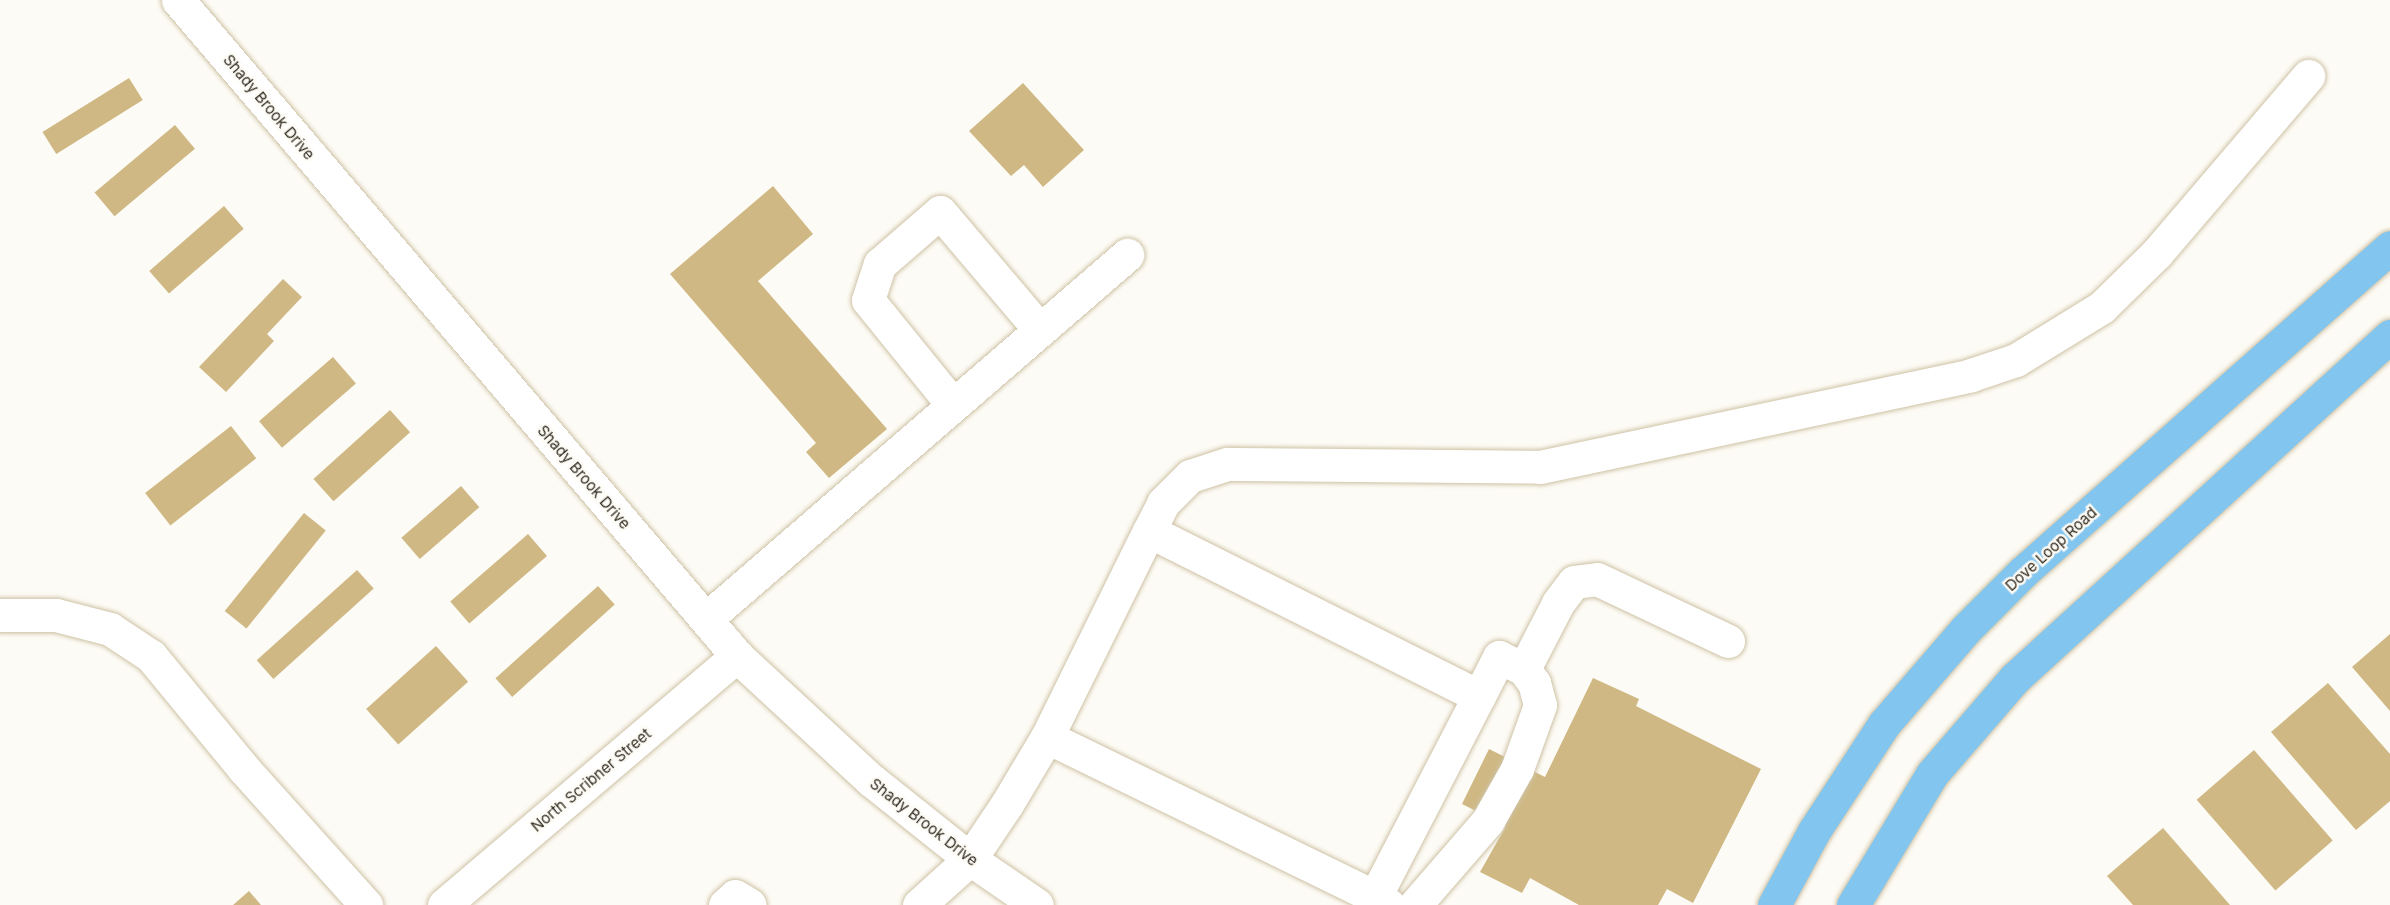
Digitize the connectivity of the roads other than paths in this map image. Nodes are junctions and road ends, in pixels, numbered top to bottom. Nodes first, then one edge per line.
1 (178, 0) edge
2 (2308, 76) dead end
3 (2390, 247) edge
4 (1127, 255) dead end
5 (1040, 330) junction
6 (2390, 336) edge
7 (953, 405) junction
8 (1149, 531) junction
9 (0, 615) edge
10 (706, 619) junction
11 (1728, 641) dead end
12 (737, 656) junction
13 (1524, 669) junction
14 (1479, 696) junction
15 (1047, 737) junction
16 (970, 860) junction
17 (1382, 901) edge
18 (366, 905) edge
19 (444, 905) edge
20 (725, 905) edge
21 (750, 905) edge
22 (919, 905) edge
23 (1037, 905) edge
24 (1415, 905) edge
25 (1774, 905) edge
26 (1853, 905) edge

1 - 10 street, Shady Brook Drive
2 - 8 street
3 - 25 main road, Dove Loop Road
4 - 5 street
5 - 7 street
5 - 7 street
6 - 26 main road
7 - 10 street
8 - 14 street
8 - 15 street
9 - 18 street
10 - 12 street, Shady Brook Drive
11 - 13 street
12 - 16 street, Shady Brook Drive
12 - 19 street, North Scribner Street
13 - 14 street
13 - 24 street
14 - 17 street
15 - 16 street
15 - 17 street
16 - 22 street
16 - 23 street, Shady Brook Drive
20 - 21 street

